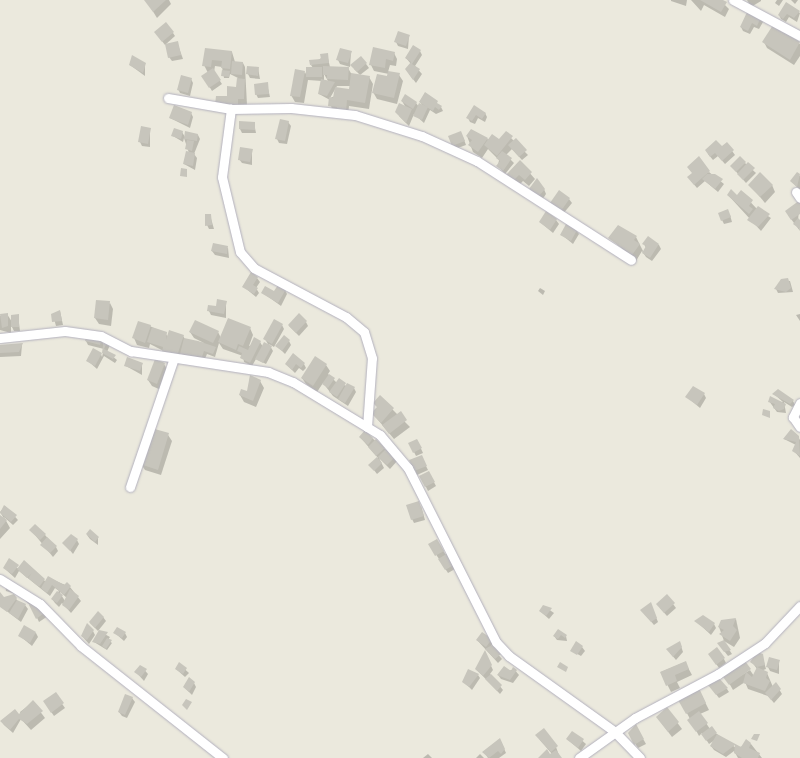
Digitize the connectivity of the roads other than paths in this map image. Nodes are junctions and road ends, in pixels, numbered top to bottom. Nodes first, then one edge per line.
1 (732, 0) edge
2 (800, 36) edge
3 (168, 98) dead end
4 (231, 109) junction
5 (631, 260) dead end
6 (0, 338) edge
7 (174, 358) junction
8 (800, 403) edge
9 (367, 427) junction
10 (800, 427) edge
11 (130, 487) dead end
12 (0, 579) edge
13 (800, 606) edge
14 (615, 732) junction
15 (223, 758) edge
16 (579, 758) edge
17 (640, 758) edge

1 - 2 street
3 - 4 street
4 - 5 street
4 - 9 street
6 - 7 street
7 - 9 street
7 - 11 street
8 - 10 street
9 - 14 street
12 - 15 street
13 - 14 street
14 - 16 street
14 - 17 street

